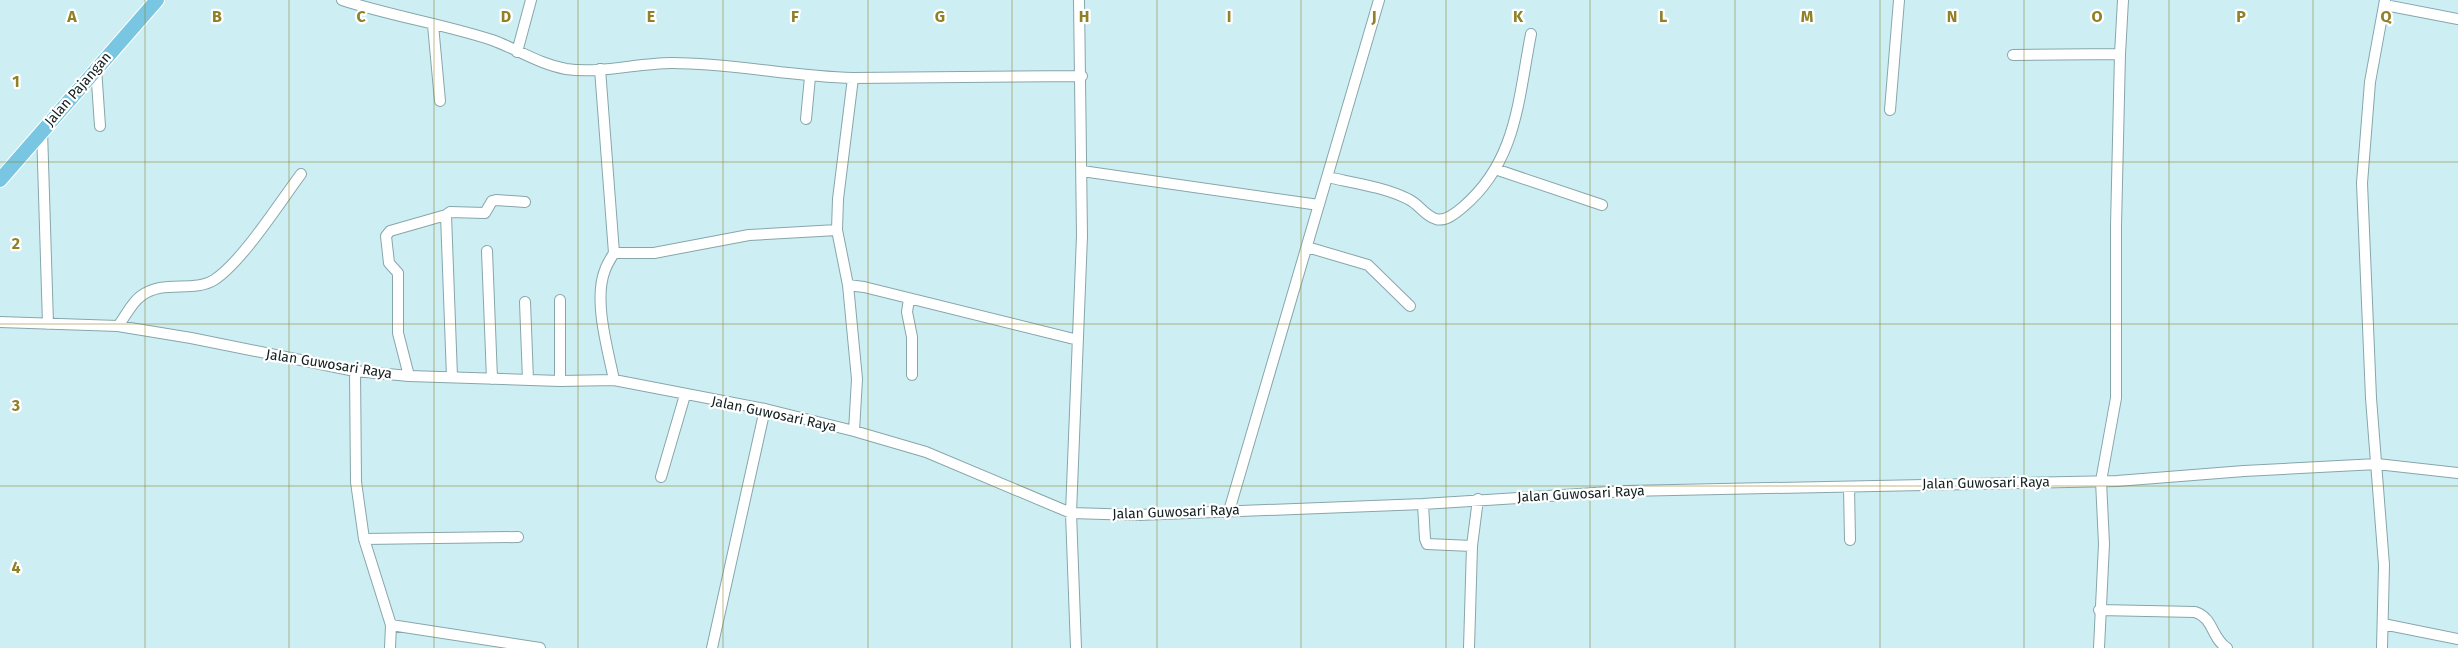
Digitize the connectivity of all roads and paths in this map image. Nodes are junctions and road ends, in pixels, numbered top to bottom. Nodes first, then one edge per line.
1 (157, 0) edge
2 (342, 0) edge
3 (531, 0) edge
4 (1080, 0) edge
5 (1379, 0) edge
6 (1899, 0) edge
7 (2123, 0) edge
8 (2385, 2) edge
9 (2458, 19) edge
10 (433, 26) junction
11 (1531, 34) dead end
12 (517, 52) junction
13 (2120, 54) junction
14 (2014, 55) dead end
15 (96, 68) junction
16 (600, 69) junction
17 (1082, 76) junction
18 (810, 77) junction
19 (853, 78) junction
20 (440, 101) dead end
21 (1890, 110) dead end
22 (806, 119) dead end
23 (100, 126) dead end
24 (42, 130) junction
25 (1496, 169) junction
26 (1082, 171) junction
27 (301, 174) dead end
28 (1327, 177) junction
29 (0, 180) edge
30 (525, 202) dead end
31 (1319, 205) junction
32 (1602, 205) dead end
33 (446, 215) junction
34 (837, 230) junction
35 (1308, 247) junction
36 (487, 251) dead end
37 (614, 253) junction
38 (848, 285) junction
39 (909, 298) junction
40 (560, 300) dead end
41 (525, 302) dead end
42 (1410, 306) dead end
43 (0, 322) edge
44 (48, 324) junction
45 (118, 326) junction
46 (1078, 340) junction
47 (355, 371) junction
48 (912, 375) dead end
49 (409, 376) junction
50 (452, 377) junction
51 (492, 379) junction
52 (528, 380) junction
53 (614, 380) junction
54 (560, 381) junction
55 (685, 395) junction
56 (765, 409) junction
57 (854, 431) junction
58 (2377, 464) junction
59 (2458, 473) edge
60 (661, 476) dead end
61 (2100, 481) junction
62 (1848, 487) junction
63 (1478, 500) junction
64 (1423, 504) junction
65 (1228, 511) junction
66 (1071, 513) junction
67 (518, 537) dead end
68 (364, 539) junction
69 (1850, 540) dead end
70 (1472, 546) junction
71 (2099, 610) junction
72 (2383, 624) junction
73 (391, 625) junction
74 (2458, 639) edge
75 (390, 648) edge
76 (540, 648) edge
77 (712, 648) edge
78 (1076, 648) edge
79 (1469, 648) edge
80 (2099, 648) edge
81 (2227, 648) edge
82 (2382, 648) edge

1 - 15 main road, Jalan Pajangan
2 - 10 street
3 - 12 street
4 - 17 street
5 - 28 street
6 - 21 street
7 - 13 street
8 - 9 street
8 - 58 street
10 - 12 street
10 - 20 street
11 - 25 street
12 - 16 street
13 - 14 street
13 - 61 street
15 - 23 street
15 - 24 main road, Jalan Pajangan
16 - 18 street
16 - 37 street
17 - 19 street
17 - 26 street
18 - 19 street
18 - 22 street
19 - 34 street
24 - 29 main road, Jalan Pajangan
24 - 44 street
25 - 28 street
25 - 32 street
26 - 31 street
26 - 46 street
27 - 45 street
28 - 31 street
30 - 33 street
31 - 35 street
33 - 49 street
33 - 50 street
34 - 37 street
34 - 38 street
35 - 42 street
35 - 65 street
36 - 51 street
37 - 53 street
38 - 39 street
38 - 57 street
39 - 46 street
39 - 48 street
40 - 54 street
41 - 52 street
43 - 44 street, Jalan Guwosari Raya
44 - 45 street, Jalan Guwosari Raya
45 - 47 street, Jalan Guwosari Raya
46 - 66 street
47 - 49 street, Jalan Guwosari Raya
47 - 68 street
49 - 50 street, Jalan Guwosari Raya
50 - 51 street, Jalan Guwosari Raya
51 - 52 street, Jalan Guwosari Raya
52 - 54 street, Jalan Guwosari Raya
53 - 54 street, Jalan Guwosari Raya
53 - 55 street, Jalan Guwosari Raya
55 - 56 street, Jalan Guwosari Raya
55 - 60 street
56 - 57 street, Jalan Guwosari Raya
56 - 77 street
57 - 66 street, Jalan Guwosari Raya
58 - 59 street, Jalan Guwosari Raya
58 - 61 street, Jalan Guwosari Raya
58 - 72 street
61 - 62 street, Jalan Guwosari Raya
61 - 71 street
62 - 63 street, Jalan Guwosari Raya
62 - 69 street
63 - 64 street, Jalan Guwosari Raya
63 - 70 street
64 - 65 street, Jalan Guwosari Raya
64 - 70 street
65 - 66 street, Jalan Guwosari Raya
66 - 78 street
67 - 68 street
68 - 73 street
70 - 79 street
71 - 80 street
71 - 81 street
72 - 74 street
72 - 82 street
73 - 75 street
73 - 76 street

